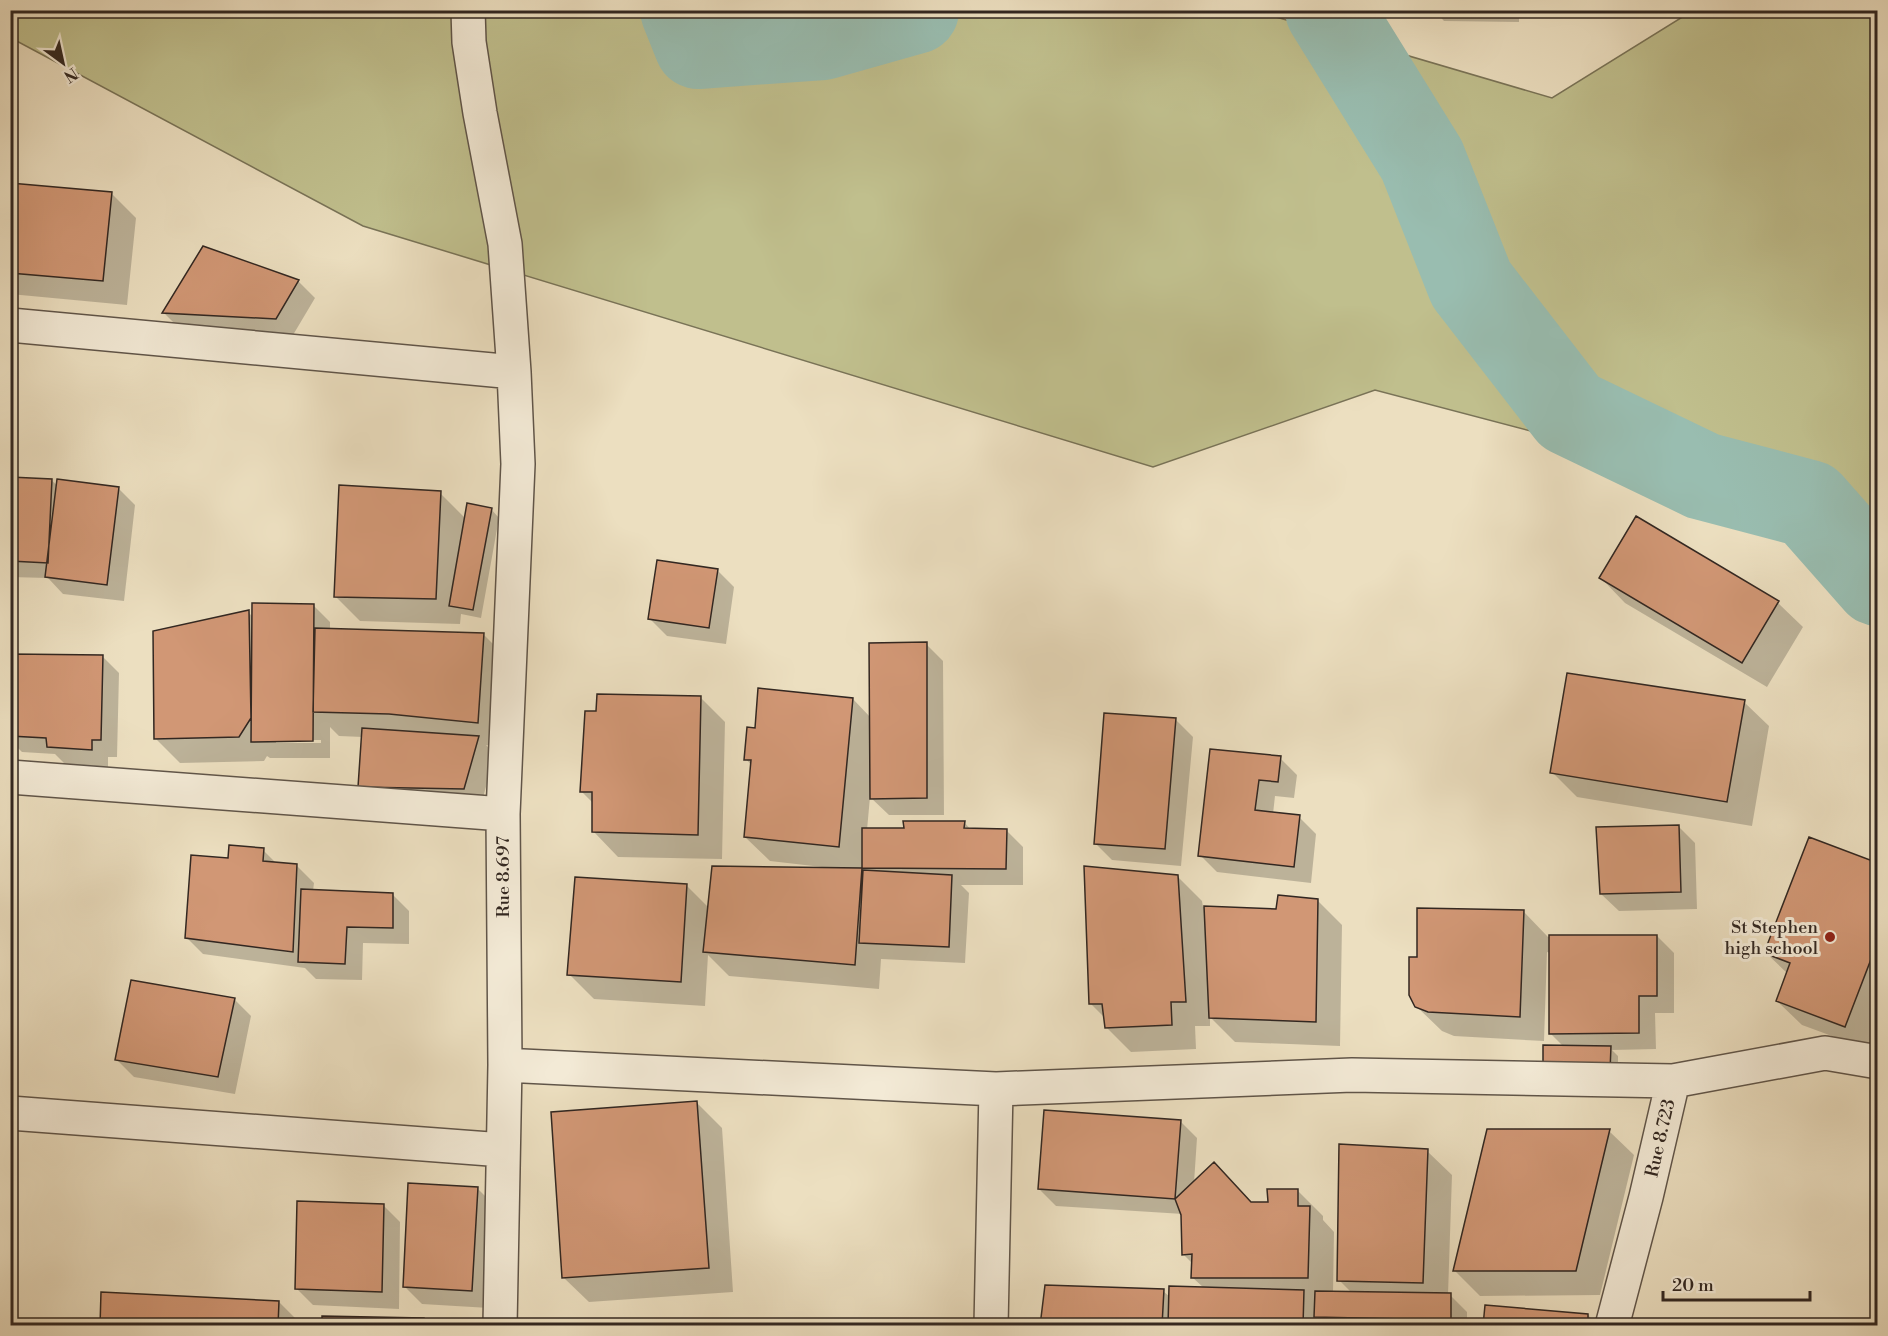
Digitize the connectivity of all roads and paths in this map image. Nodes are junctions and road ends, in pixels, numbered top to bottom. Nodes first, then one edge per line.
1 (468, 10) edge
2 (10, 325) edge
3 (514, 372) junction
4 (10, 777) edge
5 (503, 814) junction
6 (1878, 1062) edge
7 (505, 1065) junction
8 (1673, 1081) junction
9 (996, 1089) junction
10 (10, 1113) edge
11 (503, 1150) junction
12 (500, 1326) edge
13 (991, 1326) edge
14 (1612, 1326) edge

1 - 3 street
2 - 3 street
3 - 5 street
4 - 5 street, Rue 8.697
5 - 7 street, Rue 8.697
6 - 8 street, Rue 8.723
7 - 9 street
7 - 11 street, Rue 8.697
8 - 9 street
8 - 14 street, Rue 8.723
9 - 13 street
10 - 11 street
11 - 12 street, Rue 8.697

